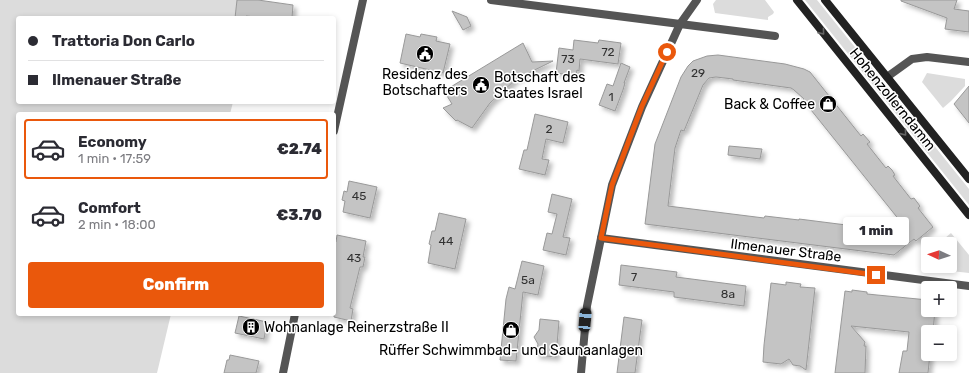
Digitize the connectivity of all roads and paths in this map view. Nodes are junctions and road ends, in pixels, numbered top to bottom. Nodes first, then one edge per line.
1 (363, 0) edge
2 (491, 0) edge
3 (697, 0) edge
4 (797, 0) edge
5 (825, 0) edge
6 (680, 24) junction
7 (775, 36) dead end
8 (969, 62) edge
9 (887, 77) junction
10 (336, 122) edge
11 (969, 179) edge
12 (969, 214) edge
13 (601, 238) junction
14 (969, 286) edge
15 (295, 316) edge
16 (282, 373) edge
17 (581, 373) edge

1 - 10 street
2 - 6 street
3 - 6 street
4 -> 12 main road, Hohenzollerndamm
5 - 9 main road, Hohenzollerndamm
6 - 7 street
6 - 13 street
8 - 9 street
9 - 11 main road, Hohenzollerndamm
13 - 14 street, Ilmenauer Straße
13 - 17 street
15 - 16 street

